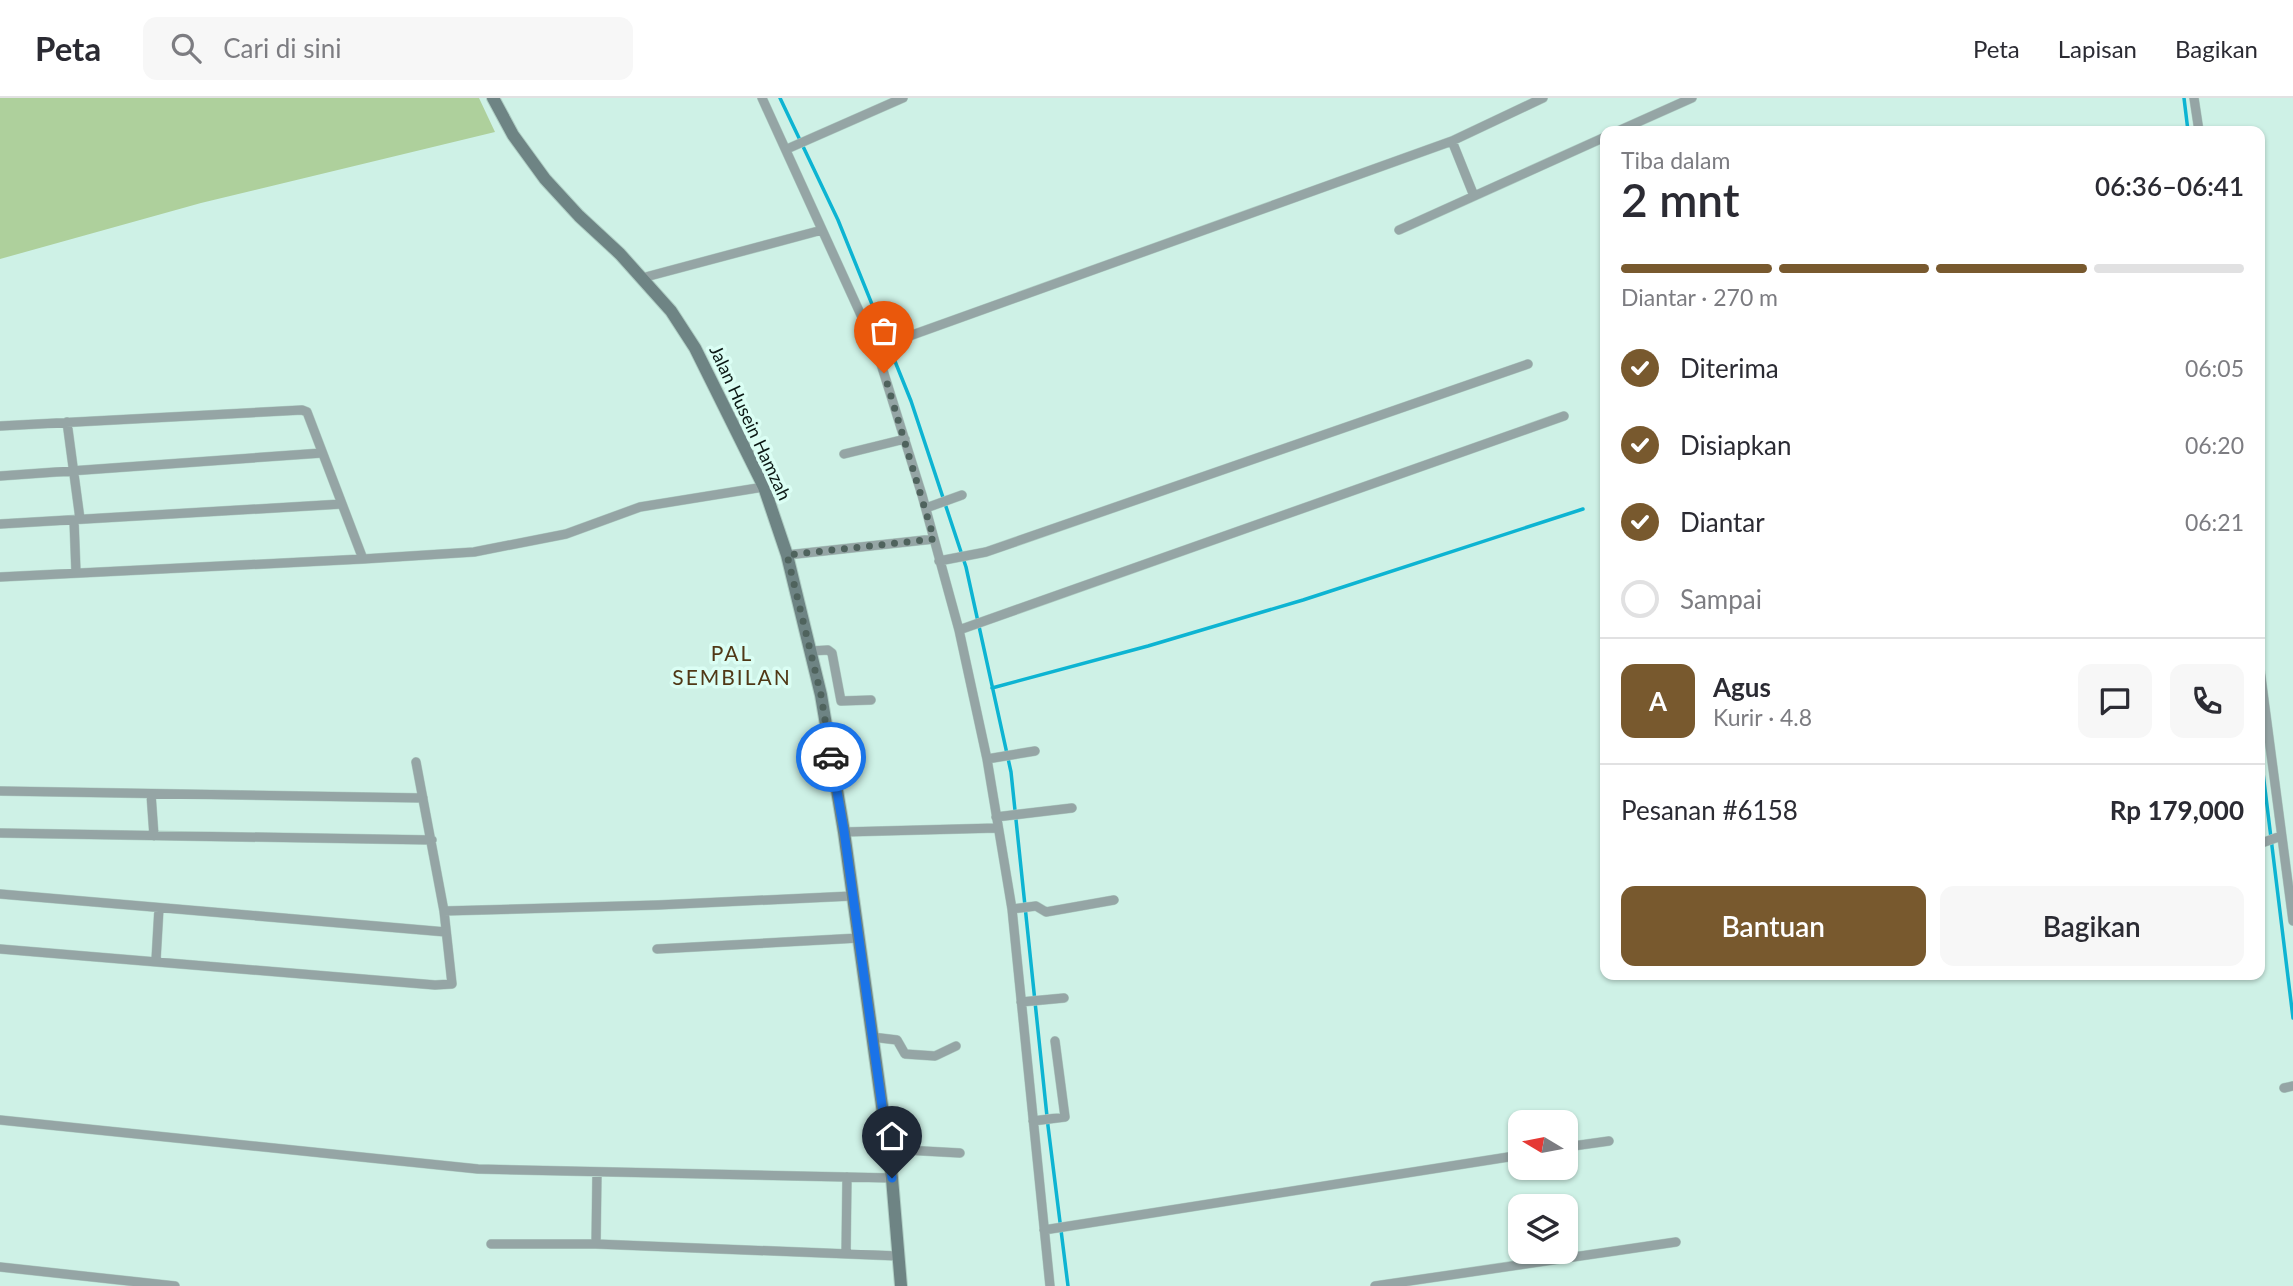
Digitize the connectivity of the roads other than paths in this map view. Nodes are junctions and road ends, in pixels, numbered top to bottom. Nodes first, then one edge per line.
1 (493, 98) edge
2 (762, 98) edge
3 (903, 98) edge
4 (1543, 98) edge
5 (1692, 98) edge
6 (2194, 98) edge
7 (1630, 126) edge
8 (2198, 126) edge
9 (1600, 139) edge
10 (1452, 141) junction
11 (787, 149) junction
12 (1474, 197) junction
13 (822, 230) junction
14 (1399, 230) dead end
15 (642, 278) junction
16 (877, 348) junction
17 (1528, 364) dead end
18 (1564, 416) dead end
19 (67, 422) junction
20 (0, 426) edge
21 (905, 439) junction
22 (322, 453) junction
23 (844, 454) dead end
24 (73, 471) junction
25 (0, 476) edge
26 (764, 487) junction
27 (962, 495) dead end
28 (342, 504) junction
29 (926, 508) junction
30 (77, 519) junction
31 (0, 524) edge
32 (934, 539) junction
33 (787, 555) junction
34 (363, 559) junction
35 (942, 561) junction
36 (76, 573) junction
37 (0, 577) edge
38 (961, 630) junction
39 (811, 651) junction
40 (871, 700) dead end
41 (2265, 721) edge
42 (1035, 751) dead end
43 (990, 758) junction
44 (416, 762) dead end
45 (0, 792) edge
46 (151, 794) junction
47 (423, 798) junction
48 (1072, 808) dead end
49 (999, 817) junction
50 (997, 828) junction
51 (844, 831) junction
52 (0, 833) edge
53 (154, 836) junction
54 (2277, 839) junction
55 (432, 840) junction
56 (2265, 843) edge
57 (0, 894) edge
58 (852, 896) junction
59 (1114, 900) dead end
60 (159, 908) junction
61 (1016, 908) junction
62 (444, 911) junction
63 (2293, 921) edge
64 (446, 932) junction
65 (859, 939) junction
66 (0, 949) edge
67 (657, 949) dead end
68 (156, 960) junction
69 (1064, 998) dead end
70 (1025, 1002) junction
71 (872, 1037) junction
72 (1055, 1041) dead end
73 (956, 1046) dead end
74 (0, 1119) edge
75 (1036, 1120) junction
76 (1609, 1141) dead end
77 (1578, 1145) edge
78 (887, 1149) junction
79 (960, 1153) dead end
80 (1508, 1157) edge
81 (597, 1172) junction
82 (846, 1177) junction
83 (892, 1178) junction
84 (1048, 1229) junction
85 (1676, 1242) dead end
86 (491, 1244) dead end
87 (596, 1244) junction
88 (846, 1254) junction
89 (898, 1256) junction
90 (0, 1267) edge
91 (175, 1286) edge
92 (901, 1286) edge
93 (1050, 1286) edge
94 (1374, 1286) edge

1 - 15 street, Jalan Husein Hamzah
2 - 11 street
3 - 11 street
4 - 10 street
5 - 7 street
6 - 8 street
9 - 12 street
10 - 12 street
10 - 16 street
11 - 13 street
12 - 14 street
13 - 15 street
13 - 16 street
15 - 26 street, Jalan Husein Hamzah
16 - 21 street
17 - 35 street
18 - 38 street
19 - 20 street
19 - 22 street
19 - 24 street
21 - 23 street
21 - 29 street
22 - 24 street
22 - 28 street
24 - 25 street
24 - 30 street
26 - 33 street, Jalan Husein Hamzah
26 - 34 street
27 - 29 street
28 - 30 street
28 - 34 street
29 - 32 street
30 - 31 street
30 - 36 street
32 - 33 street
32 - 35 street
33 - 39 street, Jalan Husein Hamzah
34 - 36 street
35 - 38 street
36 - 37 street
38 - 43 street
39 - 40 street
39 - 51 street, Jalan Husein Hamzah
41 - 54 street
42 - 43 street
43 - 49 street
44 - 47 street
45 - 46 street
46 - 47 street
46 - 53 street
47 - 55 street
48 - 49 street
49 - 50 street
50 - 51 street
50 - 61 street
51 - 58 street, Jalan Husein Hamzah
52 - 53 street
53 - 55 street
54 - 56 street
54 - 63 street
55 - 62 street
57 - 60 street
58 - 62 street
58 - 65 street, Jalan Husein Hamzah
59 - 61 street
60 - 64 street
60 - 68 street
61 - 70 street
62 - 64 street
64 - 68 street
65 - 67 street
65 - 71 street, Jalan Husein Hamzah
66 - 68 street
69 - 70 street
70 - 75 street
71 - 73 street
71 - 78 street, Jalan Husein Hamzah
72 - 75 street
74 - 81 street
75 - 84 street
76 - 77 street
78 - 79 street
78 - 83 street, Jalan Husein Hamzah
80 - 84 street
81 - 82 street
81 - 87 street
82 - 83 street
82 - 88 street
83 - 89 street, Jalan Husein Hamzah
84 - 93 street
85 - 94 street
86 - 87 street
87 - 88 street
88 - 89 street
89 - 92 street, Jalan Husein Hamzah
90 - 91 street

